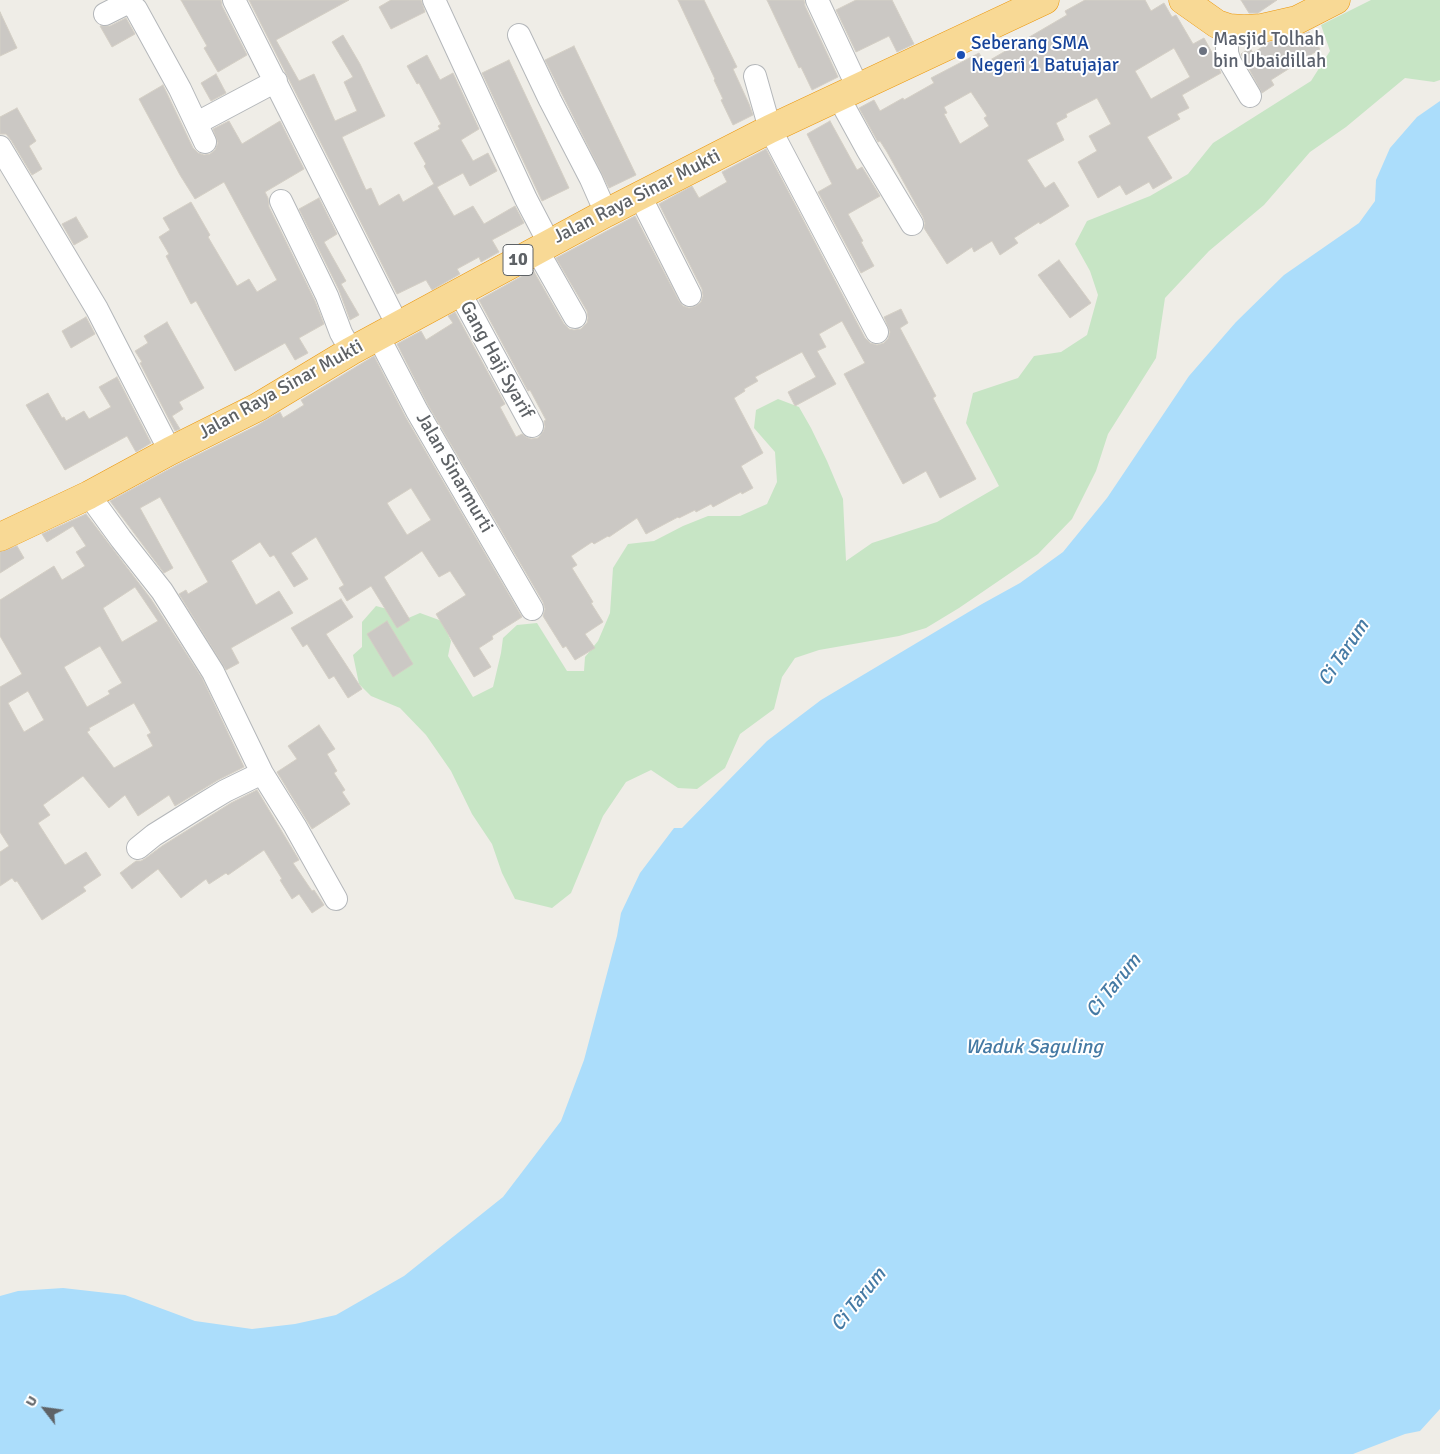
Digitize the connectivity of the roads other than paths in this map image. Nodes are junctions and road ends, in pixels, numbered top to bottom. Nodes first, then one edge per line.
1 (234, 0) edge
2 (434, 0) edge
3 (817, 0) edge
4 (1045, 0) edge
5 (1182, 0) edge
6 (1336, 0) edge
7 (105, 14) dead end
8 (1229, 28) junction
9 (519, 35) dead end
10 (755, 76) dead end
11 (276, 81) junction
12 (848, 93) junction
13 (1250, 96) dead end
14 (770, 128) junction
15 (0, 147) edge
16 (640, 196) junction
17 (280, 201) dead end
18 (606, 213) junction
19 (912, 224) dead end
20 (543, 246) junction
21 (460, 293) junction
22 (690, 295) dead end
23 (575, 317) dead end
24 (388, 331) junction
25 (877, 332) dead end
26 (351, 351) junction
27 (532, 426) dead end
28 (170, 451) junction
29 (89, 495) junction
30 (0, 537) edge
31 (532, 609) dead end
32 (262, 773) junction
33 (138, 848) dead end
34 (336, 899) dead end

1 - 11 street, Jalan Sinarmurti
2 - 20 street
3 - 12 street
4 - 12 highway, Jalan Raya Sinar Mukti / 10
5 - 8 highway
6 - 8 highway
7 - 11 street
8 - 13 street
9 - 18 street
10 - 14 street
11 - 24 street, Jalan Sinarmurti
12 - 14 highway, Jalan Raya Sinar Mukti / 10
12 - 19 street
14 - 16 highway, Jalan Raya Sinar Mukti / 10
14 - 25 street
15 - 28 street
16 - 18 highway, Jalan Raya Sinar Mukti / 10
16 - 22 street
17 - 26 street
18 - 20 highway, Jalan Raya Sinar Mukti / 10
20 - 21 highway, Jalan Raya Sinar Mukti / 10
20 - 23 street
21 - 24 highway, Jalan Raya Sinar Mukti / 10
21 - 27 street, Gang Haji Syarif
24 - 26 highway, Jalan Raya Sinar Mukti / 10
24 - 31 street, Jalan Sinarmurti
26 - 28 highway, Jalan Raya Sinar Mukti / 10
28 - 29 highway, Jalan Raya Sinar Mukti / 10
29 - 30 highway, Jalan Raya Sinar Mukti / 10
29 - 32 street
32 - 33 street
32 - 34 street

